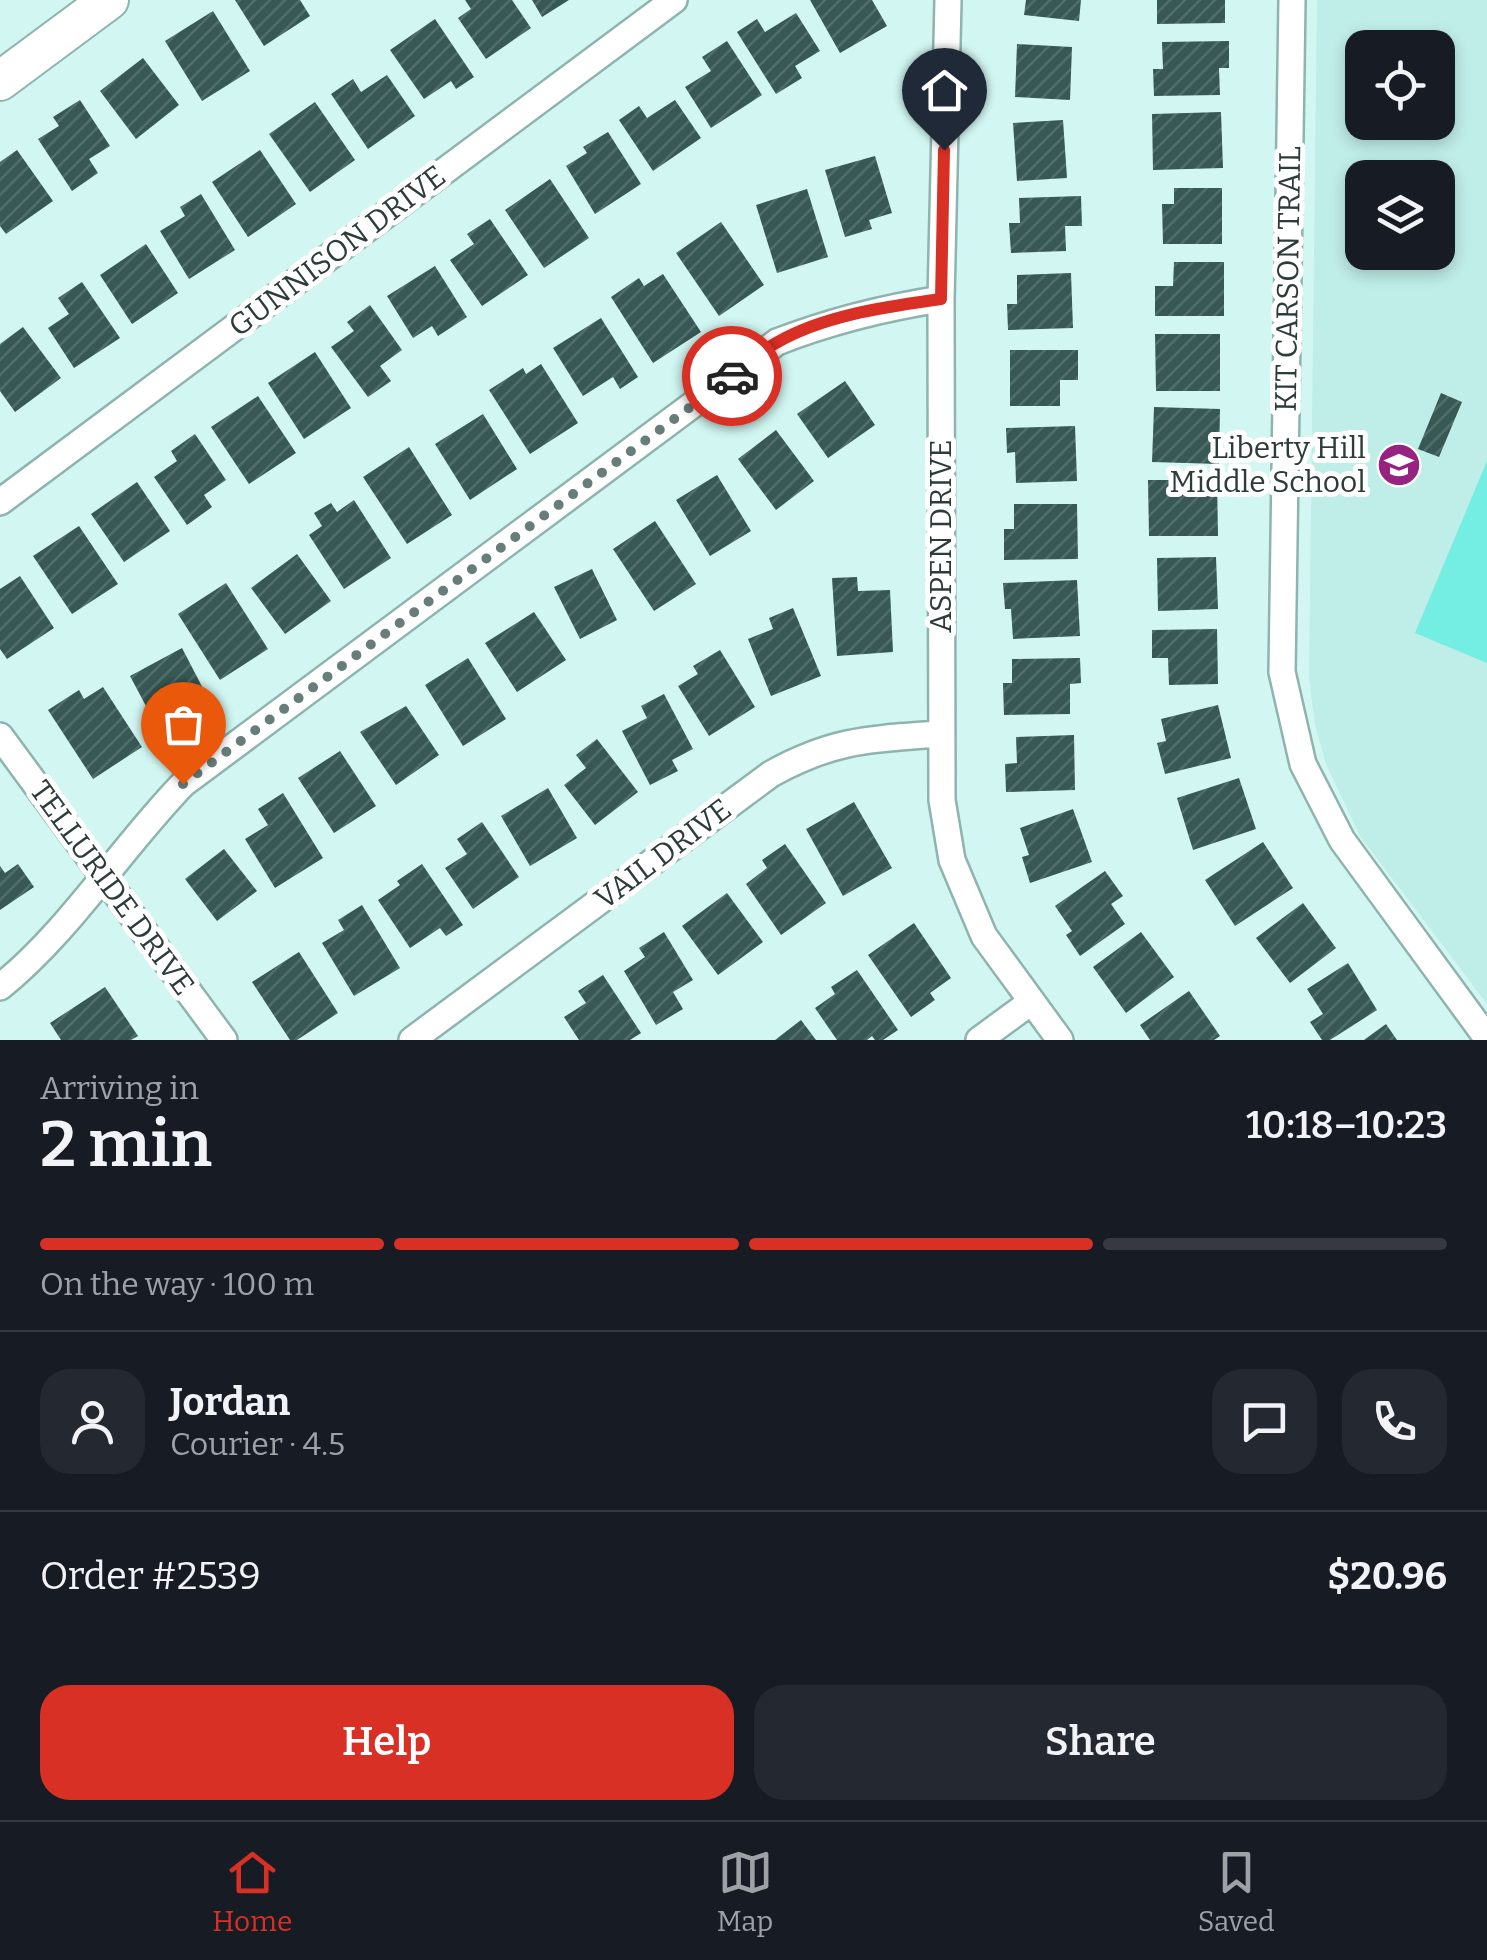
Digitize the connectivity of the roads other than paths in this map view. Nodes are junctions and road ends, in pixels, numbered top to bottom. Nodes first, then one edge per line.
1 (109, 0) edge
2 (674, 0) edge
3 (948, 0) edge
4 (1292, 0) edge
5 (0, 81) edge
6 (941, 299) junction
7 (0, 502) edge
8 (940, 734) junction
9 (0, 736) edge
10 (102, 875) junction
11 (0, 988) edge
12 (1031, 1002) junction
13 (1487, 1038) edge
14 (224, 1040) edge
15 (412, 1040) edge
16 (980, 1040) edge
17 (1060, 1040) edge

1 - 5 street
2 - 7 street, GUNNISON DRIVE
3 - 6 street, ASPEN DRIVE
4 - 13 street, KIT CARSON TRAIL
6 - 8 street, ASPEN DRIVE
6 - 10 street
8 - 12 street, ASPEN DRIVE
8 - 15 street, VAIL DRIVE
9 - 10 street, TELLURIDE DRIVE
10 - 11 street
10 - 14 street, TELLURIDE DRIVE
12 - 16 street
12 - 17 street, ASPEN DRIVE

